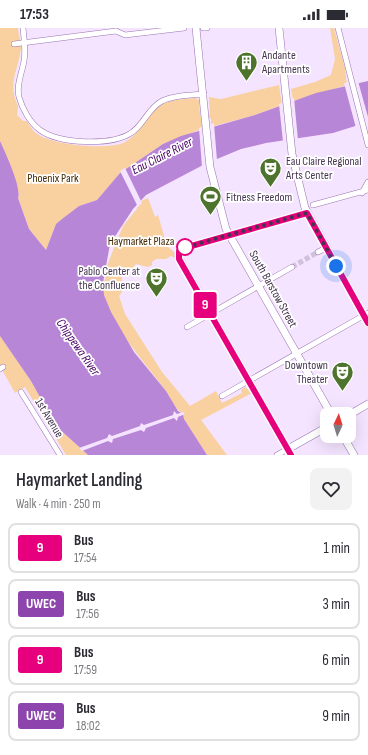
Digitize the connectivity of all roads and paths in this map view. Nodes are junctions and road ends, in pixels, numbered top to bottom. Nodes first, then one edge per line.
1 (23, 28) edge
2 (184, 28) edge
3 (196, 28) edge
4 (203, 28) edge
5 (207, 28) edge
6 (279, 28) edge
7 (338, 28) edge
8 (115, 30) edge
9 (24, 43) junction
10 (14, 44) dead end
11 (204, 94) junction
12 (368, 146) edge
13 (368, 182) edge
14 (368, 190) edge
15 (361, 194) junction
16 (313, 205) dead end
17 (307, 213) junction
18 (229, 235) junction
19 (326, 248) junction
20 (318, 252) tunnel mouth
21 (292, 267) tunnel mouth
22 (258, 287) junction
23 (210, 314) junction
24 (366, 315) edge
25 (368, 323) edge
26 (187, 327) dead end
27 (297, 355) junction
28 (249, 381) junction
29 (21, 392) dead end
30 (222, 396) dead end
31 (368, 404) edge
32 (327, 407) edge
33 (356, 411) edge
34 (320, 432) edge
35 (347, 443) edge
36 (289, 452) edge
37 (60, 455) edge
38 (276, 455) edge
39 (354, 455) edge

1 - 9 street
2 - 8 street
3 - 11 street, South Barstow Street
4 - 5 street
6 - 17 street
7 - 12 street
8 - 9 street
9 - 10 street
9 - 11 street
11 - 18 street, South Barstow Street
13 - 15 street
14 - 15 street
15 - 16 street
17 - 18 street
17 - 19 street
18 - 22 street, South Barstow Street
18 - 23 street
19 - 20 street
19 - 24 street
21 - 22 street
22 - 23 street
22 - 27 street, South Barstow Street
23 - 26 street
23 - 28 street
24 - 25 street
24 - 27 street
27 - 28 street
27 - 32 street, South Barstow Street
28 - 30 street
28 - 36 street
29 - 37 street, 1st Avenue
31 - 33 street
34 - 36 street
35 - 39 street
36 - 38 street

